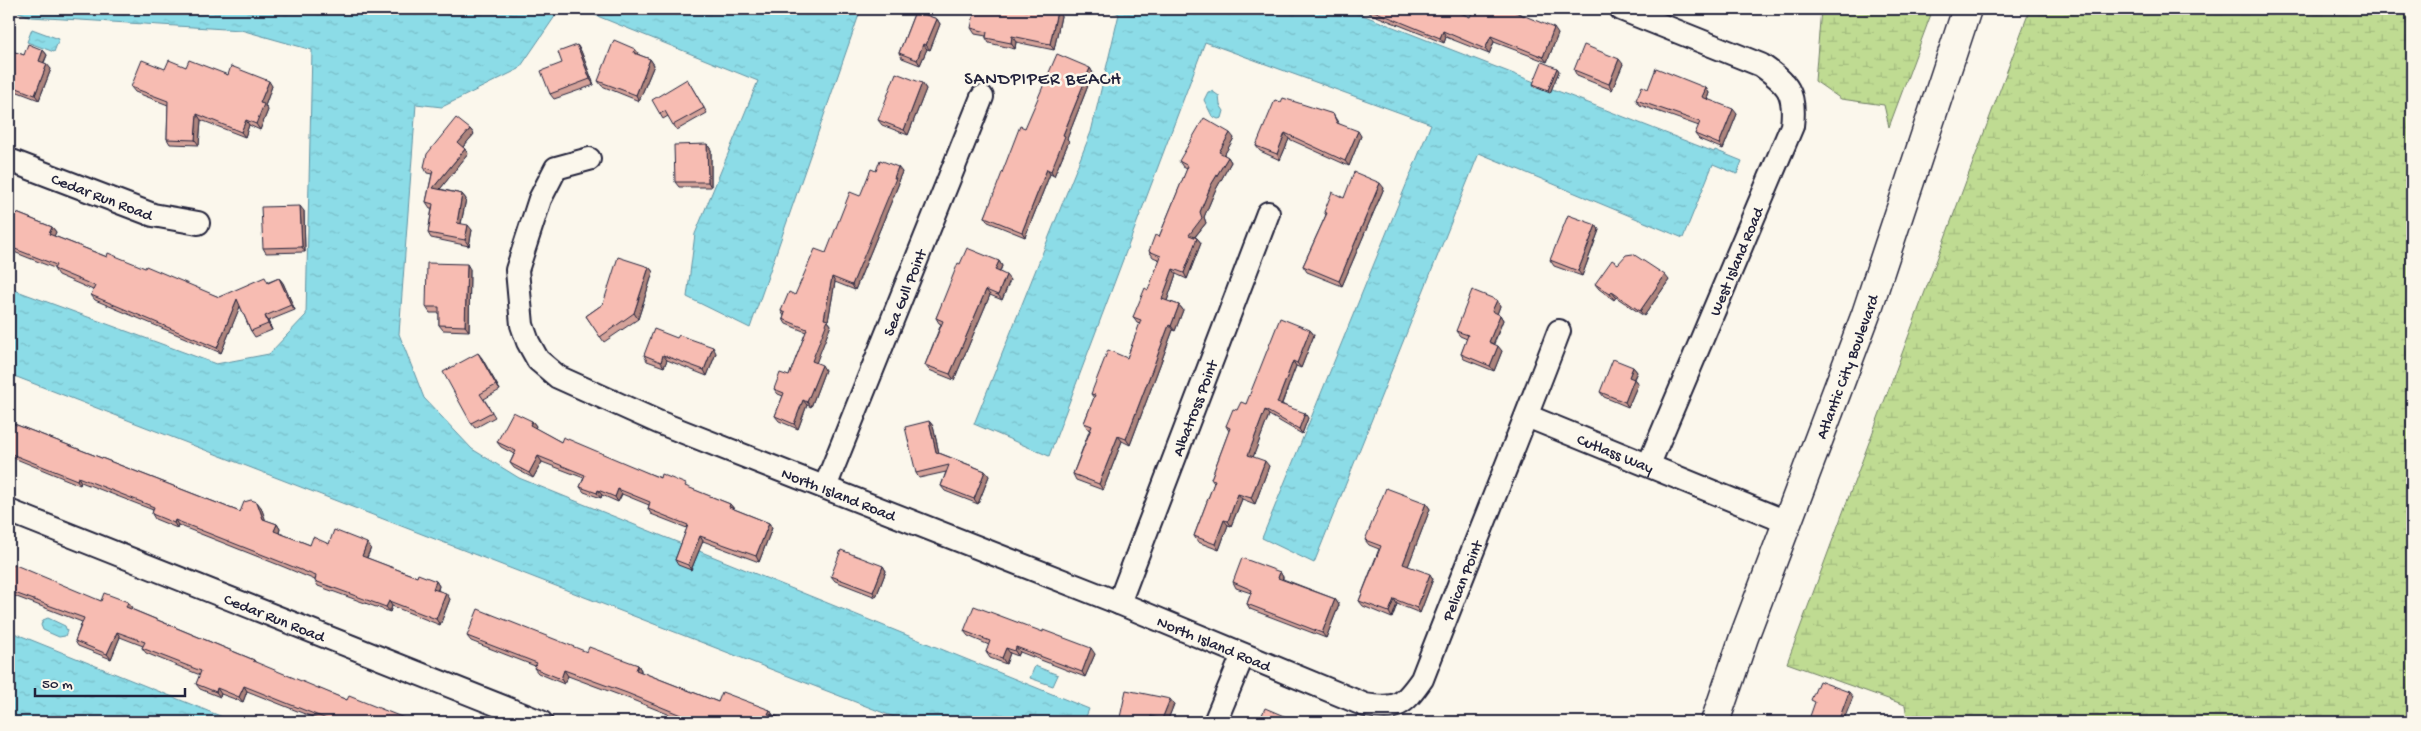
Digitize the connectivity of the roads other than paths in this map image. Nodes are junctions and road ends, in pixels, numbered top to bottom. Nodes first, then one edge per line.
1 (1621, 9) edge
2 (1967, 9) edge
3 (982, 97) dead end
4 (588, 159) dead end
5 (9, 160) edge
6 (1268, 213) dead end
7 (198, 222) dead end
8 (1558, 331) dead end
9 (1527, 416) junction
10 (1649, 464) junction
11 (826, 487) junction
12 (9, 511) edge
13 (1789, 523) junction
14 (1118, 603) junction
15 (1243, 654) junction
16 (1365, 705) joint
17 (541, 722) edge
18 (1216, 722) edge
19 (1715, 722) edge

1 - 10 street, West Island Road
2 - 13 highway, Atlantic City Boulevard
3 - 11 street, Sea Gull Point
4 - 11 street, North Island Road
5 - 7 street, Cedar Run Road
6 - 14 street, Albatross Point
8 - 9 street
9 - 10 street, Cutlass Way
9 - 16 street, Pelican Point
10 - 13 street, Cutlass Way
11 - 14 street, North Island Road
12 - 17 street, Cedar Run Road
13 - 19 highway, Atlantic City Boulevard
14 - 15 street, North Island Road
15 - 16 street, North Island Road
15 - 18 street

